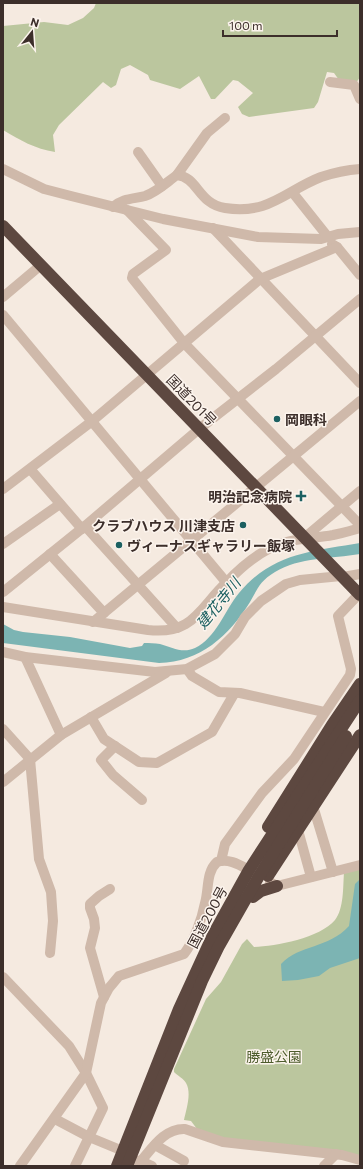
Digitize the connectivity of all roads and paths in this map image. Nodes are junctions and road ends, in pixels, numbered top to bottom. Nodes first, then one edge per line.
1 (330, 82) dead end
2 (360, 99) edge
3 (225, 118) dead end
4 (138, 152) dead end
5 (3, 169) edge
6 (360, 169) edge
7 (177, 175) junction
8 (162, 186) junction
9 (293, 193) junction
10 (113, 207) junction
11 (127, 210) junction
12 (3, 226) edge
13 (213, 228) junction
14 (360, 232) edge
15 (324, 238) junction
16 (337, 247) junction
17 (41, 265) junction
18 (360, 275) edge
19 (260, 279) junction
20 (3, 297) edge
21 (360, 299) edge
22 (3, 315) edge
23 (315, 337) junction
24 (184, 343) junction
25 (146, 375) junction
26 (360, 383) edge
27 (238, 399) junction
28 (360, 401) edge
29 (91, 422) junction
30 (199, 429) junction
31 (293, 457) junction
32 (31, 470) junction
33 (139, 480) junction
34 (256, 488) junction
35 (3, 489) edge
36 (360, 491) edge
37 (60, 504) junction
38 (342, 507) junction
39 (360, 525) edge
40 (84, 528) junction
41 (360, 528) edge
42 (191, 541) junction
43 (307, 541) junction
44 (3, 544) edge
45 (50, 554) junction
46 (360, 574) edge
47 (340, 575) junction
48 (226, 582) junction
49 (138, 585) junction
50 (3, 592) edge
51 (360, 594) edge
52 (3, 606) edge
53 (104, 613) junction
54 (93, 622) junction
55 (177, 628) junction
56 (3, 652) edge
57 (25, 657) junction
58 (187, 669) junction
59 (168, 672) junction
60 (360, 684) edge
61 (234, 694) junction
62 (360, 700) edge
63 (324, 712) junction
64 (360, 715) edge
65 (91, 717) junction
66 (3, 729) edge
67 (61, 735) junction
68 (360, 735) edge
69 (115, 746) junction
70 (30, 759) junction
71 (3, 782) edge
72 (142, 800) dead end
73 (313, 806) junction
74 (298, 830) junction
75 (220, 861) junction
76 (360, 865) edge
77 (333, 872) junction
78 (254, 873) junction
79 (311, 877) junction
80 (277, 886) junction
81 (110, 889) dead end
82 (253, 897) junction
83 (50, 952) dead end
84 (3, 977) edge
85 (104, 997) junction
86 (184, 1010) junction
87 (86, 1073) junction
88 (55, 1119) junction
89 (89, 1137) junction
90 (155, 1145) junction
91 (336, 1154) junction
92 (126, 1159) edge
93 (360, 1160) edge
94 (141, 1161) junction
95 (184, 1162) dead end
96 (20, 1166) edge
97 (75, 1166) edge
98 (117, 1166) edge
99 (152, 1166) edge
100 (324, 1166) edge

1 - 2 street
3 - 7 street
4 - 8 street
5 - 10 street
6 - 9 street
7 - 8 street
7 - 9 street
8 - 10 street
9 - 15 street
10 - 11 street
11 - 13 street
11 - 24 street
12 - 17 highway, 国道201号
13 - 15 street
13 - 19 street
14 - 15 street
15 - 16 street
16 - 18 street
16 - 19 street
17 - 20 street
17 - 25 highway, 国道201号
19 - 23 street
19 - 24 street
21 - 23 street
22 - 29 street
23 - 26 street
23 - 27 street
24 - 25 street
24 - 27 street
25 - 29 street
25 - 30 highway, 国道201号
27 - 30 street
27 - 31 street
28 - 31 street
29 - 32 street
29 - 33 street
30 - 33 street
30 - 34 highway, 国道201号
31 - 34 street
31 - 38 street
32 - 35 street
32 - 37 street
33 - 40 street
33 - 42 street
34 - 42 street
34 - 43 highway, 国道201号
36 - 38 street
37 - 40 street
37 - 44 street
38 - 39 street
38 - 43 street
40 - 45 street
40 - 49 street
41 - 43 street
42 - 48 street
42 - 49 street
43 - 47 highway, 国道201号
43 - 48 street
45 - 50 street
45 - 53 street
46 - 47 street
47 - 51 highway, 国道201号
47 - 58 street
48 - 55 street
49 - 53 street
49 - 55 street
51 - 63 street
52 - 54 street
53 - 54 street
54 - 55 street
56 - 57 street
57 - 59 street
57 - 67 street
58 - 59 street
58 - 61 street
59 - 65 street
60 - 78 highway
61 - 63 street
61 - 69 street
62 - 78 highway, 国道200号
63 - 75 street
64 - 78 highway, 国道200号
65 - 67 street
65 - 69 street
66 - 70 street
67 - 70 street
68 - 73 highway
69 - 72 street
70 - 71 street
70 - 83 street
73 - 74 highway
73 - 77 street
74 - 78 highway
74 - 79 street
75 - 78 street
75 - 85 street
76 - 77 street
77 - 79 street
78 - 80 street
78 - 82 highway
78 - 86 highway, 国道200号
78 - 86 highway
79 - 80 street
80 - 82 highway
81 - 85 street
82 - 86 highway
84 - 87 street
85 - 87 street
86 - 92 highway, 国道200号
87 - 88 street
87 - 89 street
88 - 89 street
88 - 96 street
89 - 92 street
89 - 97 street
90 - 91 street
90 - 94 street
90 - 95 street
91 - 93 street
91 - 100 street
92 - 94 street
92 - 98 highway, 国道200号
94 - 99 street

